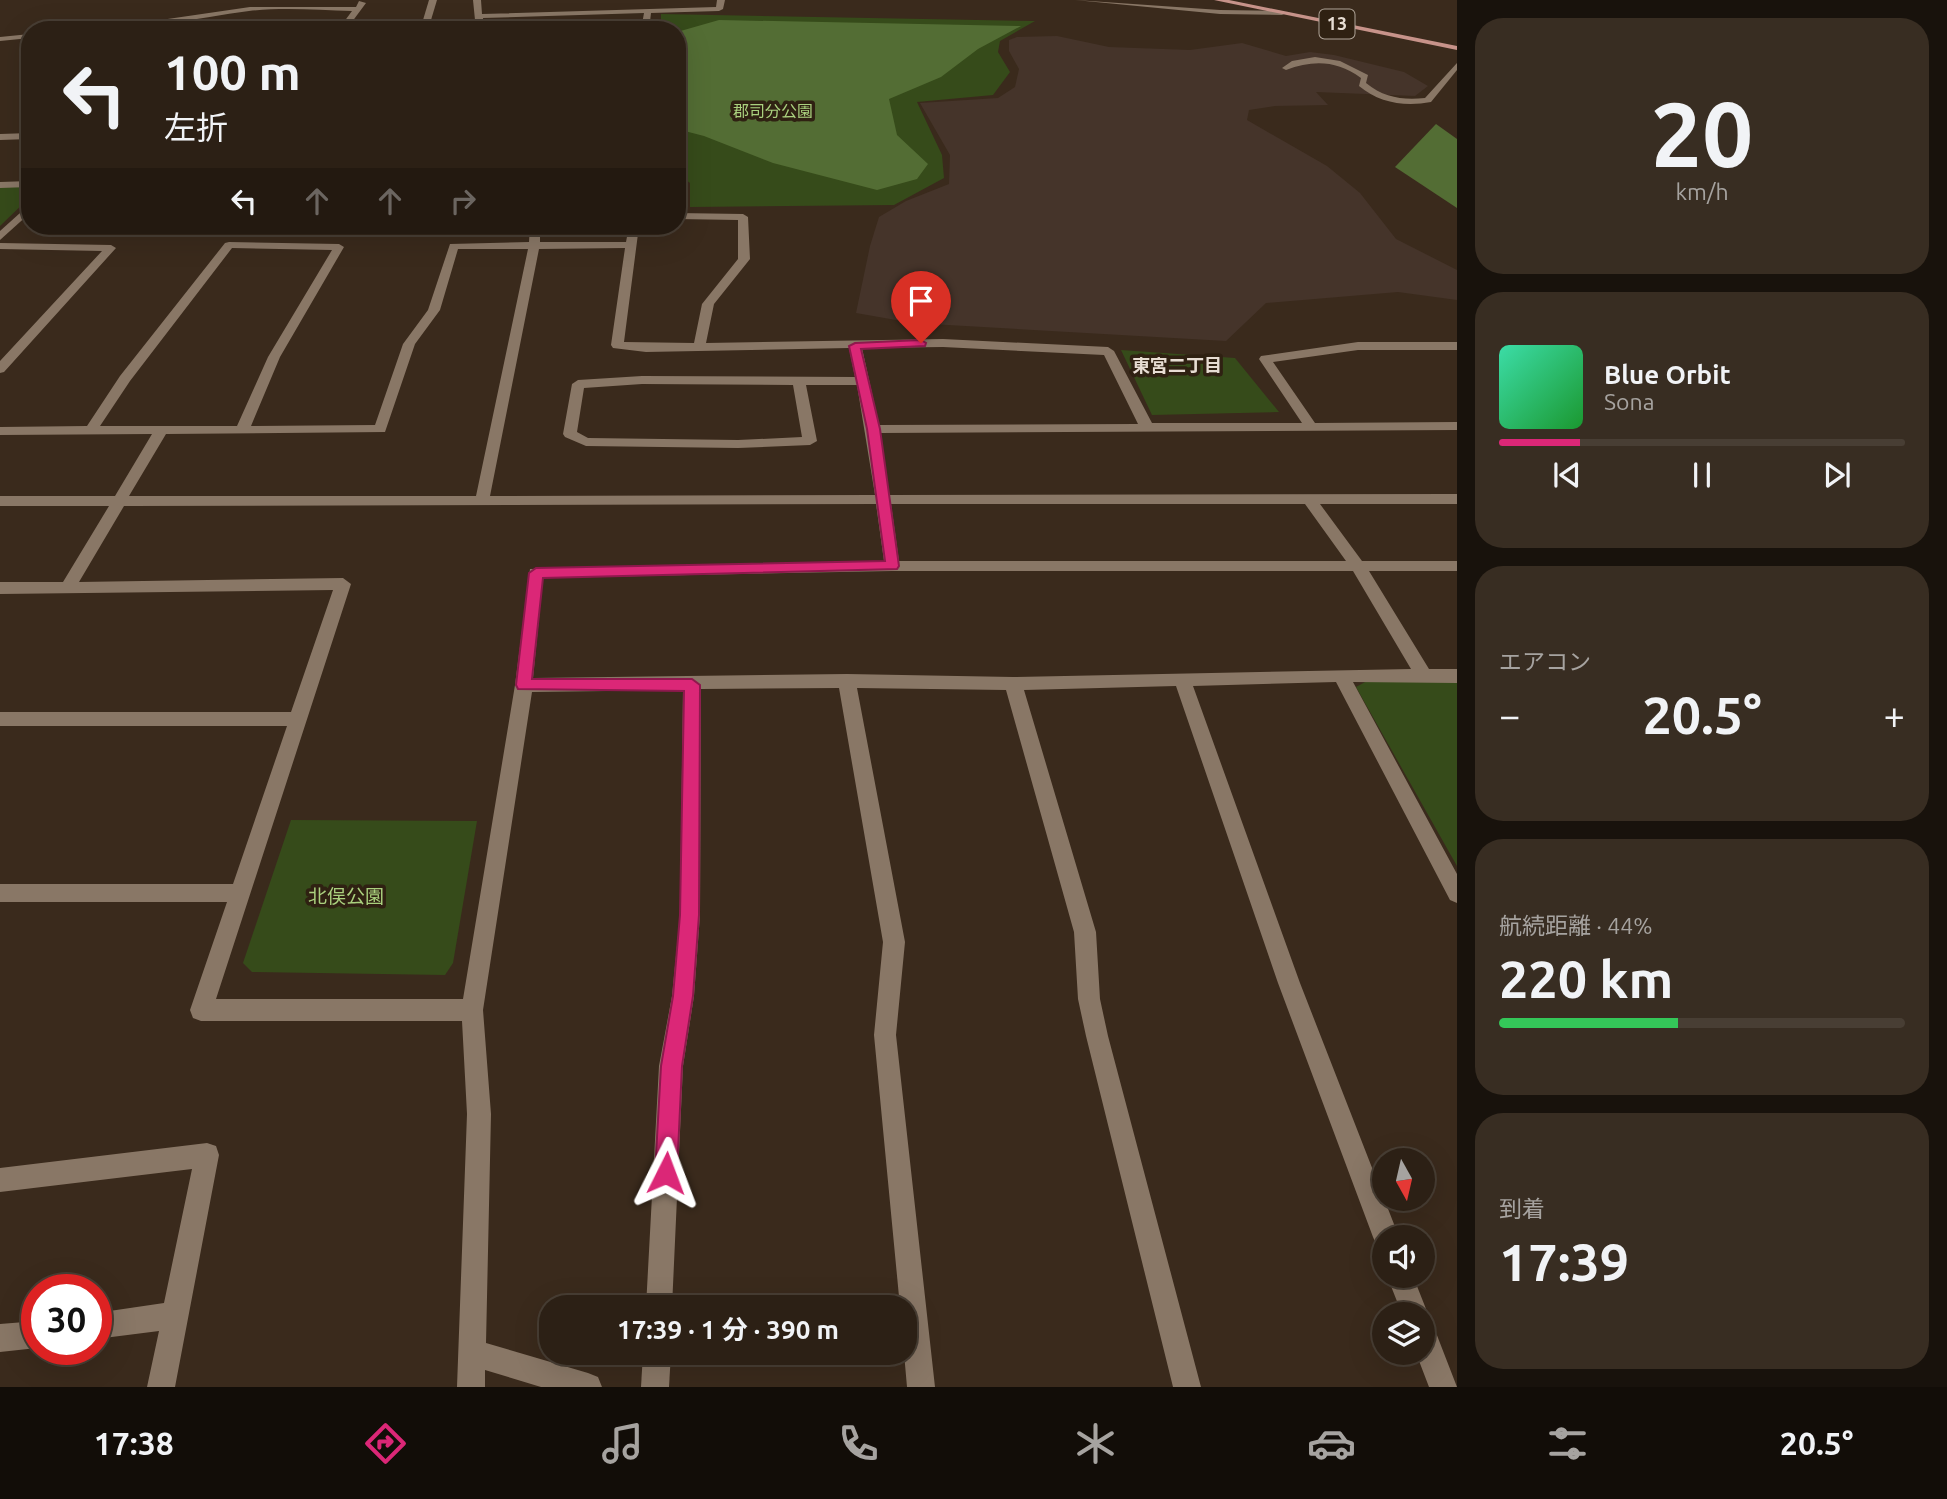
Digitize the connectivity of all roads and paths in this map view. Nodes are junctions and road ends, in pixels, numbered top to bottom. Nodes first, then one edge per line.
1 (363, 0) edge
2 (433, 0) edge
3 (477, 0) edge
4 (721, 0) edge
5 (1079, 0) edge
6 (1218, 0) edge
7 (359, 9) junction
8 (648, 10) junction
9 (1282, 13) junction
10 (479, 16) junction
11 (176, 21) edge
12 (349, 21) edge
13 (427, 21) edge
14 (479, 21) edge
15 (646, 21) edge
16 (21, 37) edge
17 (0, 40) edge
18 (1457, 48) edge
19 (1457, 65) edge
20 (1286, 68) dead end
21 (21, 136) edge
22 (0, 137) edge
23 (0, 184) edge
24 (21, 184) edge
25 (21, 216) edge
26 (686, 216) edge
27 (535, 235) edge
28 (632, 235) edge
29 (0, 237) edge
30 (534, 245) junction
31 (630, 245) junction
32 (0, 246) edge
33 (699, 346) junction
34 (855, 346) junction
35 (1457, 346) edge
36 (644, 364) junction
37 (0, 369) edge
38 (799, 380) junction
39 (863, 381) junction
40 (1311, 426) junction
41 (1457, 426) edge
42 (1147, 427) junction
43 (92, 429) junction
44 (873, 429) junction
45 (242, 430) junction
46 (0, 431) edge
47 (160, 432) junction
48 (1308, 498) junction
49 (883, 499) junction
50 (1457, 499) edge
51 (120, 500) junction
52 (0, 501) edge
53 (482, 501) junction
54 (1357, 565) junction
55 (892, 566) junction
56 (1457, 566) edge
57 (68, 587) junction
58 (0, 588) edge
59 (1423, 674) junction
60 (1341, 675) junction
61 (1457, 676) edge
62 (1182, 678) junction
63 (847, 681) junction
64 (1013, 684) junction
65 (524, 685) junction
66 (692, 685) junction
67 (0, 719) edge
68 (299, 719) junction
69 (0, 893) edge
70 (240, 893) junction
71 (1457, 894) edge
72 (472, 1010) junction
73 (0, 1180) edge
74 (1380, 1225) edge
75 (660, 1295) edge
76 (175, 1315) junction
77 (112, 1324) edge
78 (21, 1336) edge
79 (0, 1338) edge
80 (473, 1353) junction
81 (657, 1365) edge
82 (1435, 1365) edge
83 (161, 1387) edge
84 (471, 1387) edge
85 (588, 1387) edge
86 (656, 1387) edge
87 (921, 1387) edge
88 (1187, 1387) edge
89 (1443, 1387) edge

1 - 7 street
2 - 13 street
3 - 10 street
4 - 8 street
5 - 9 street
6 - 9 main road, 13
7 - 11 street
7 - 12 street
8 - 10 street
8 - 15 street
9 - 18 main road, 13
10 - 14 street
16 - 17 street
19 - 20 street
21 - 22 street
23 - 24 street
25 - 29 street
26 - 33 street
27 - 30 street
28 - 31 street
30 - 31 street
30 - 45 street
30 - 53 street
31 - 36 street
32 - 37 street
33 - 34 street
33 - 36 street
34 - 39 street
34 - 42 street
35 - 40 street
36 - 38 street
36 - 38 street
38 - 39 street
39 - 44 street
40 - 41 street
40 - 42 street
42 - 44 street
43 - 45 street
43 - 46 street
43 - 47 street
44 - 49 street
45 - 47 street
47 - 51 street
48 - 49 street
48 - 50 street
48 - 54 street
49 - 53 street
49 - 55 street
51 - 52 street
51 - 53 street
51 - 57 street
54 - 55 street
54 - 56 street
54 - 59 street
55 - 65 street
57 - 58 street
57 - 68 street
59 - 60 street
59 - 61 street
60 - 62 street
60 - 71 street
62 - 64 street
62 - 74 street
63 - 64 street
63 - 66 street
63 - 87 street
64 - 88 street
65 - 66 street
65 - 72 street
66 - 75 street
67 - 68 street
68 - 70 street
69 - 70 street
70 - 72 street
72 - 80 street
73 - 76 street
76 - 77 street
76 - 83 street
78 - 79 street
80 - 84 street
80 - 85 street
81 - 86 street
82 - 89 street

